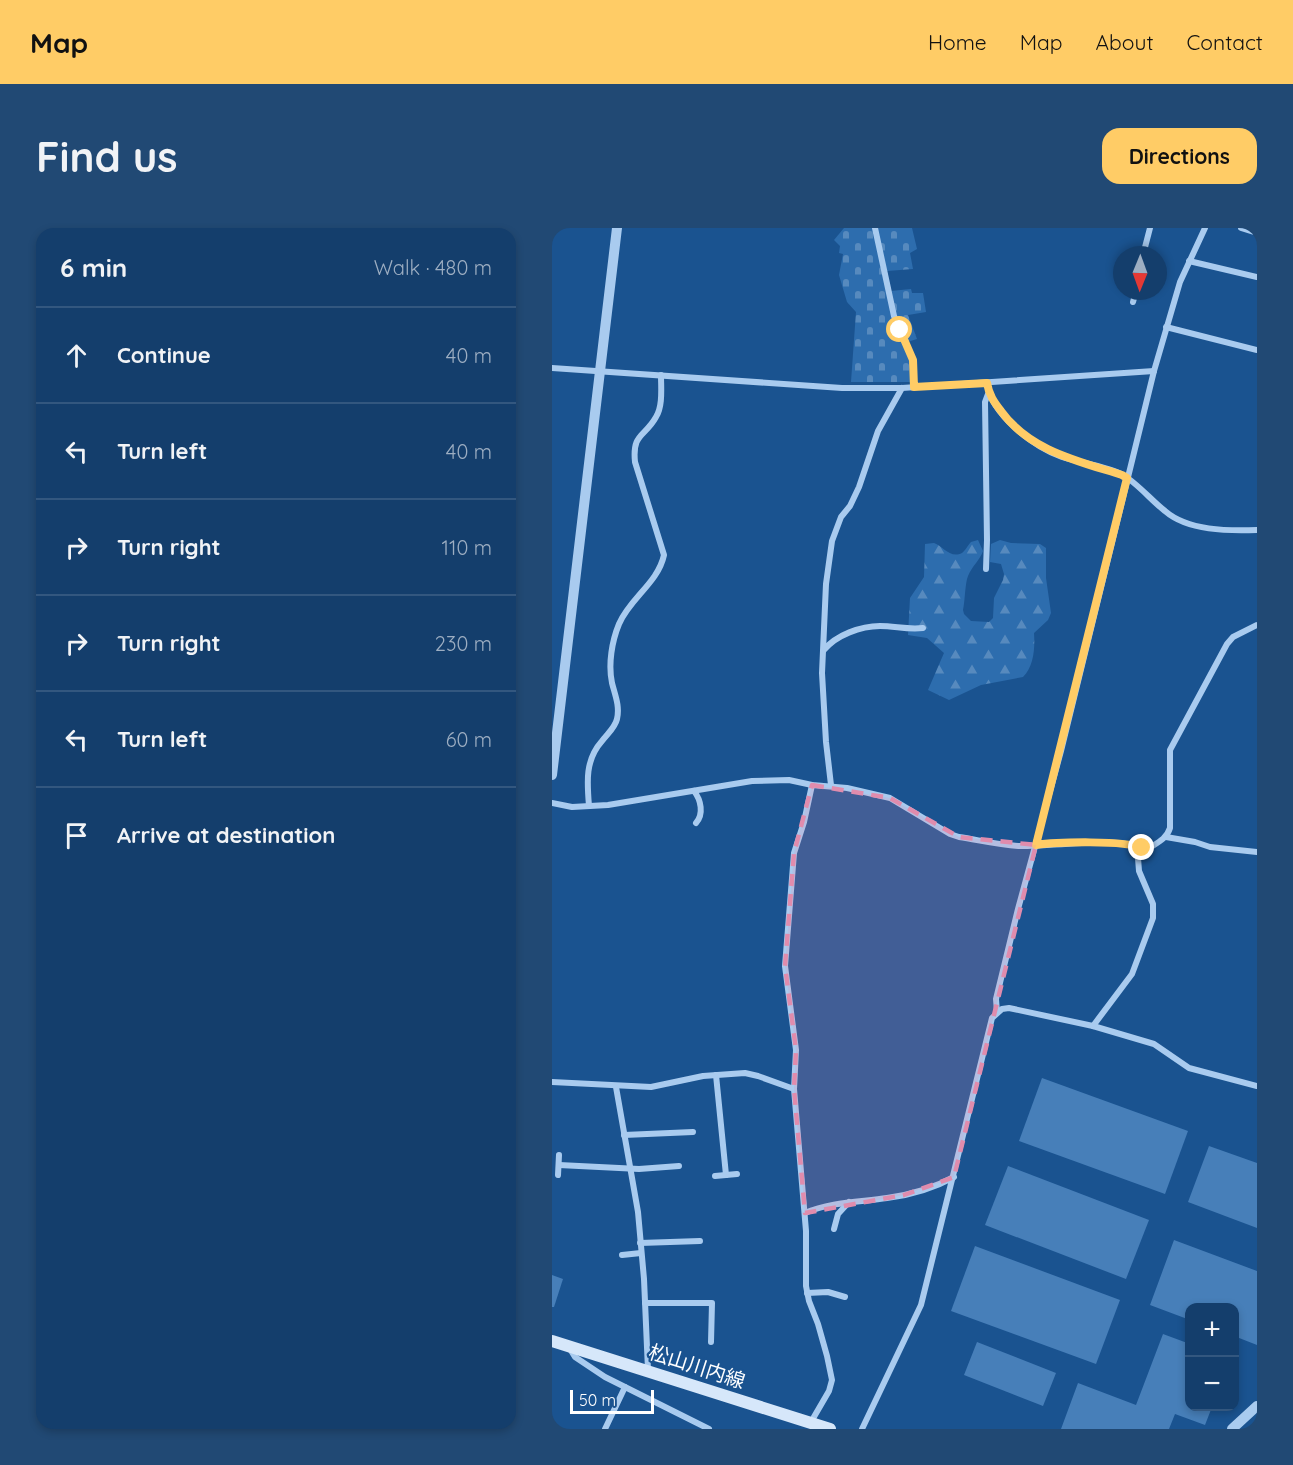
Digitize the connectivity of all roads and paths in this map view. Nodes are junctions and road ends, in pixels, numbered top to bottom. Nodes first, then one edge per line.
1 (617, 228) edge
2 (875, 228) edge
3 (1150, 228) edge
4 (1205, 228) edge
5 (1241, 228) edge
6 (1257, 233) edge
7 (1145, 246) edge
8 (1189, 261) junction
9 (1257, 277) edge
10 (1166, 327) junction
11 (1257, 350) edge
12 (552, 368) edge
13 (601, 370) junction
14 (1154, 371) junction
15 (662, 375) junction
16 (987, 383) junction
17 (914, 387) junction
18 (903, 388) junction
19 (988, 394) junction
20 (1127, 478) junction
21 (1257, 530) edge
22 (986, 569) dead end
23 (1257, 625) edge
24 (923, 628) dead end
25 (823, 651) junction
26 (552, 775) edge
27 (812, 785) junction
28 (831, 785) junction
29 (694, 791) junction
30 (552, 803) edge
31 (589, 806) junction
32 (696, 823) dead end
33 (1166, 837) junction
34 (1036, 845) junction
35 (1144, 850) junction
36 (1257, 852) edge
37 (998, 1012) junction
38 (1093, 1026) junction
39 (716, 1075) junction
40 (552, 1082) edge
41 (1257, 1086) edge
42 (616, 1087) junction
43 (794, 1089) junction
44 (693, 1132) dead end
45 (624, 1135) junction
46 (559, 1155) dead end
47 (559, 1165) junction
48 (679, 1166) dead end
49 (630, 1169) junction
50 (737, 1174) dead end
51 (558, 1175) dead end
52 (726, 1175) junction
53 (716, 1176) dead end
54 (954, 1177) junction
55 (849, 1202) junction
56 (806, 1214) junction
57 (834, 1229) dead end
58 (700, 1241) dead end
59 (640, 1243) junction
60 (641, 1253) junction
61 (622, 1255) dead end
62 (807, 1293) junction
63 (845, 1297) dead end
64 (645, 1303) junction
65 (552, 1341) edge
66 (711, 1342) dead end
67 (567, 1346) junction
68 (648, 1370) junction
69 (625, 1387) junction
70 (1257, 1406) edge
71 (812, 1425) edge
72 (605, 1429) edge
73 (709, 1429) edge
74 (830, 1429) edge
75 (862, 1429) edge
76 (1233, 1429) edge

1 - 13 street
2 - 17 street
3 - 7 street
4 - 8 street
5 - 6 street
8 - 9 street
8 - 10 street
10 - 11 street
10 - 14 street
12 - 13 street
13 - 15 street
13 - 26 street
14 - 16 street
14 - 20 street
15 - 18 street
15 - 31 street
16 - 17 street
16 - 19 street
17 - 18 street
18 - 25 street
19 - 20 street
19 - 22 street
20 - 21 street
20 - 34 street
23 - 33 street
24 - 25 street
25 - 28 street
27 - 28 street
27 - 29 street
27 - 43 street
28 - 34 street
29 - 31 street
29 - 32 street
30 - 31 street
33 - 35 street
33 - 36 street
34 - 35 street
34 - 37 street
35 - 38 street
37 - 38 street
37 - 54 street
38 - 41 street
39 - 42 street
39 - 43 street
39 - 52 street
40 - 42 street
42 - 45 street
43 - 56 street
44 - 45 street
45 - 49 street
46 - 47 street
47 - 49 street
47 - 51 street
48 - 49 street
49 - 59 street
50 - 52 street
52 - 53 street
54 - 55 street
54 - 75 street
55 - 56 street
55 - 57 street
56 - 62 street
58 - 59 street
59 - 60 street
60 - 61 street
60 - 64 street
62 - 63 street
62 - 71 street
64 - 66 street
64 - 68 street
65 - 67 main road, 松山川内線
67 - 68 main road, 松山川内線
67 - 69 street
68 - 71 main road, 松山川内線
69 - 72 street
69 - 73 street
70 - 76 street
71 - 74 main road, 松山川内線

